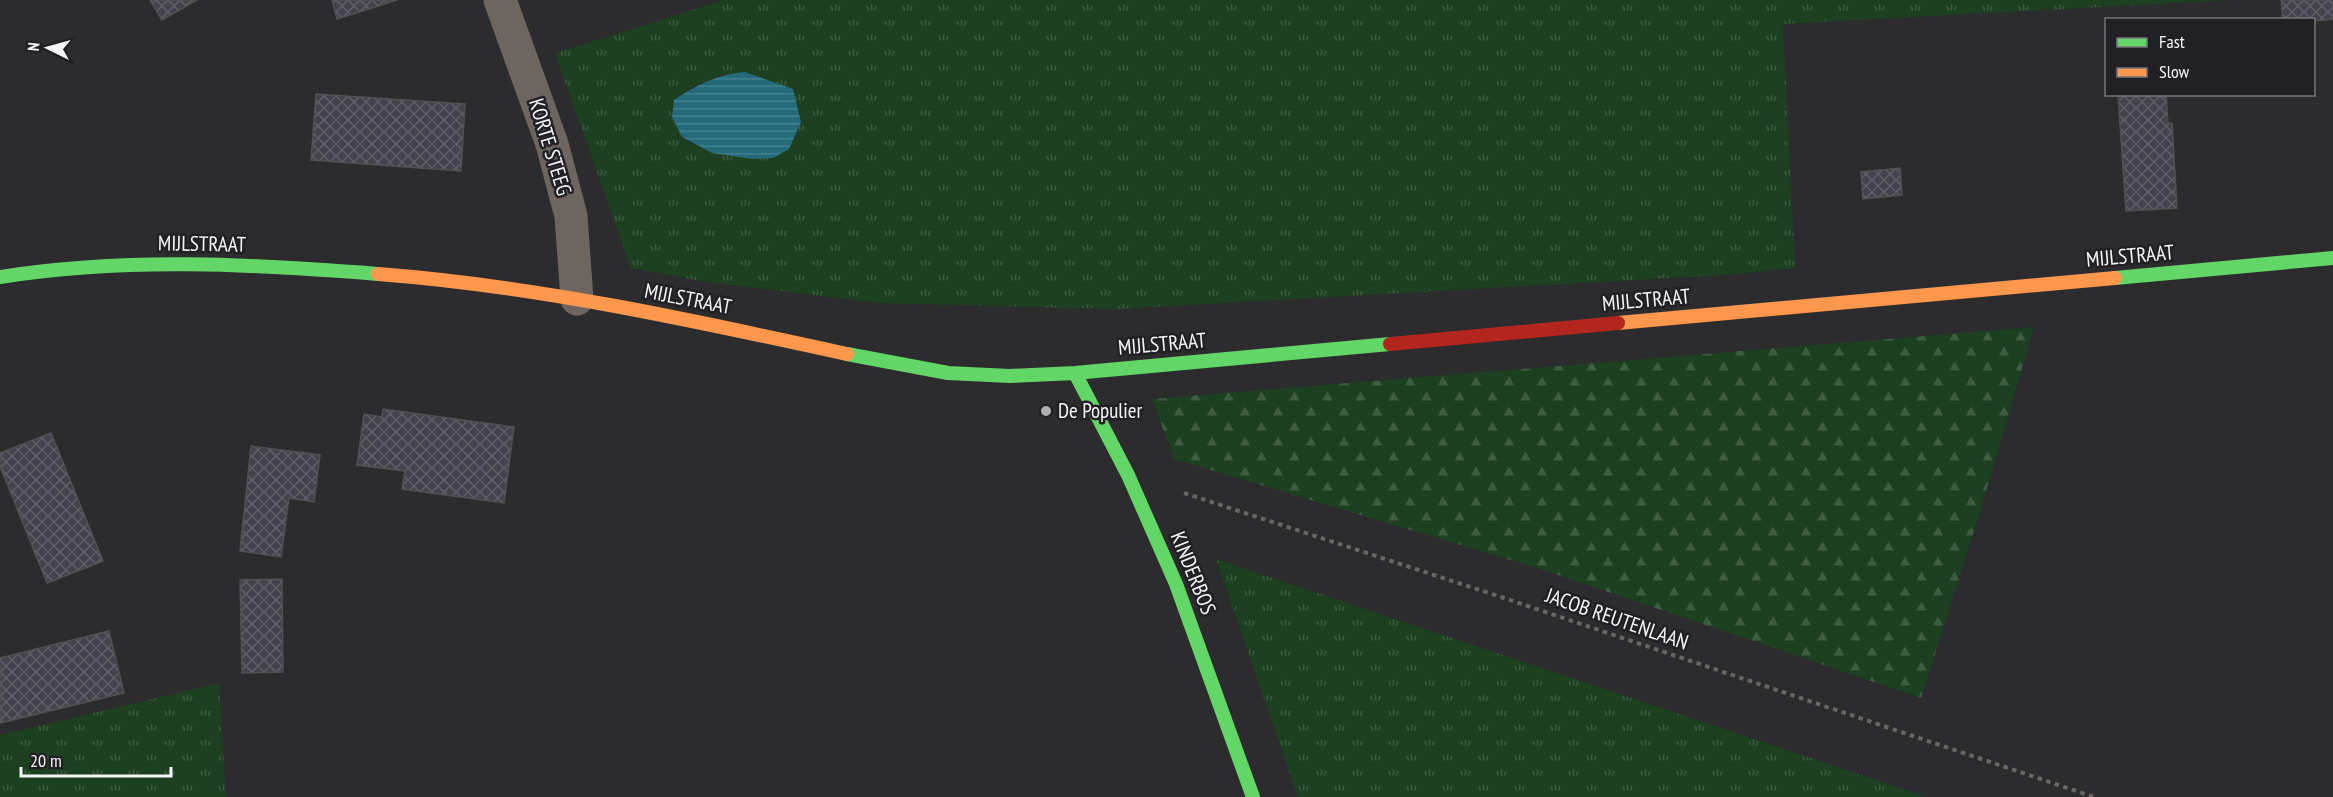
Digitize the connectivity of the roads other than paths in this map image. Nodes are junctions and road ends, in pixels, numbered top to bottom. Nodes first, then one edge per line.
1 (500, 0) edge
2 (2333, 258) edge
3 (0, 277) edge
4 (577, 299) junction
5 (1075, 373) junction
6 (1253, 797) edge

1 - 4 street, KORTE STEEG
2 - 5 street, MIJLSTRAAT
3 - 4 street, MIJLSTRAAT
4 - 5 street, MIJLSTRAAT
5 - 6 street, KINDERBOS

